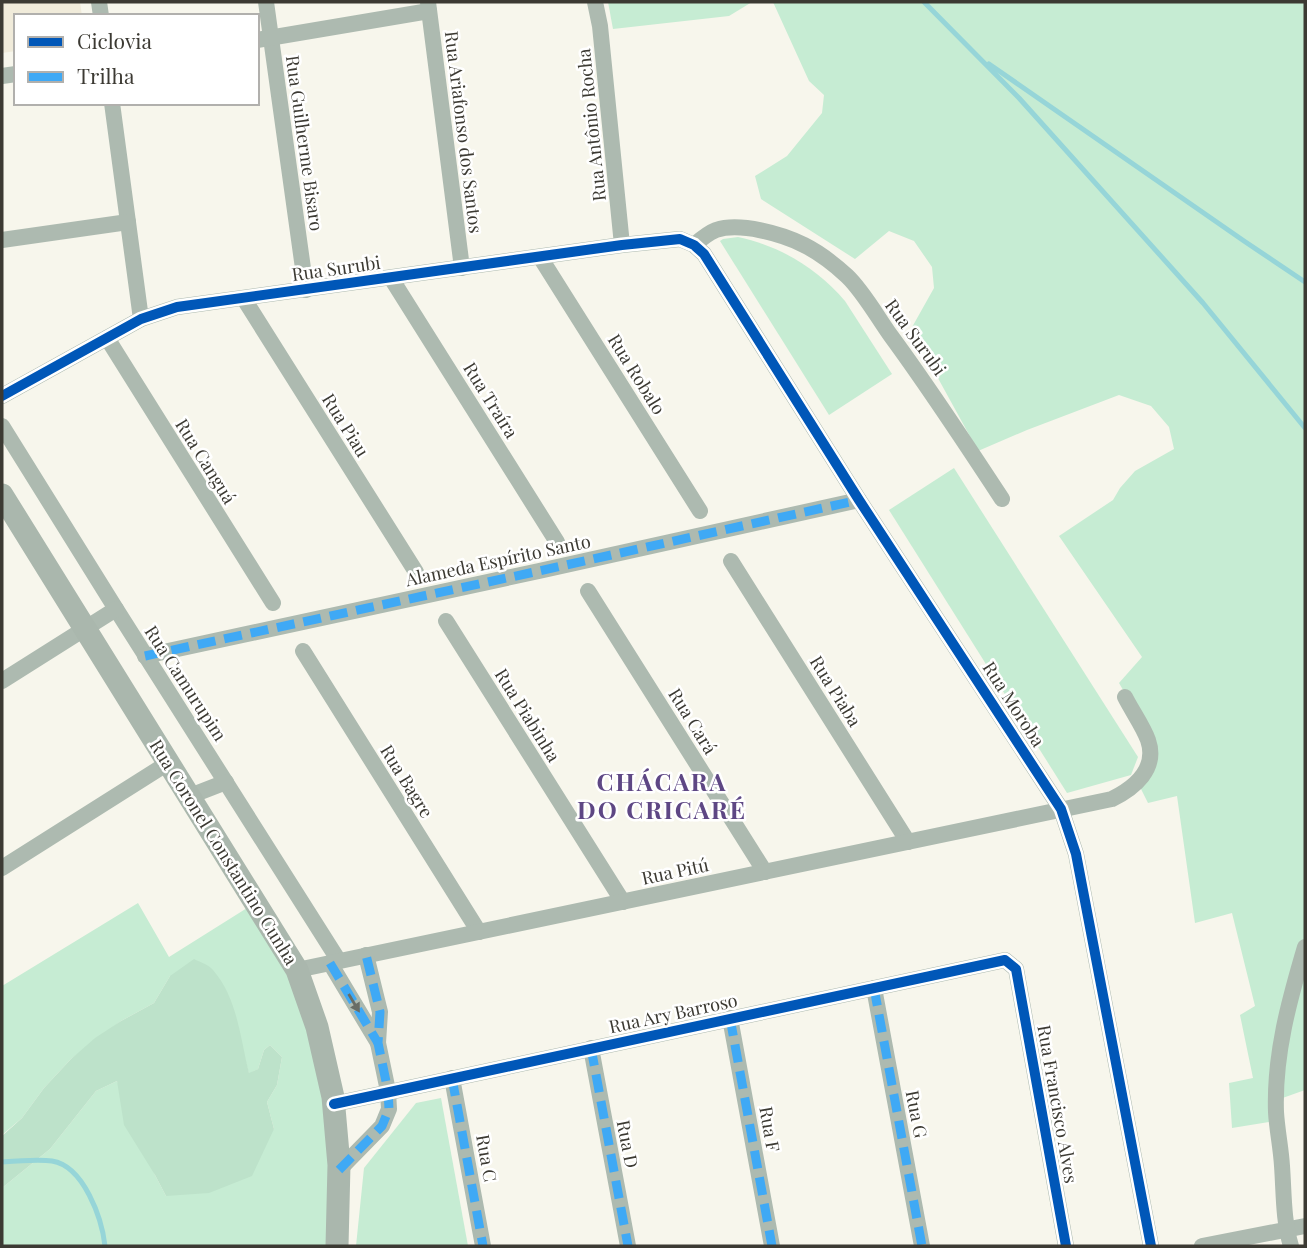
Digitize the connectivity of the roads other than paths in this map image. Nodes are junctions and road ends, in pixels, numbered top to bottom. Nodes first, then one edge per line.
1 (266, 2) edge
2 (596, 2) edge
3 (428, 6) edge
4 (264, 39) edge
5 (112, 105) edge
6 (128, 222) junction
7 (2, 240) edge
8 (622, 245) junction
9 (694, 245) junction
10 (540, 257) junction
11 (462, 268) junction
12 (391, 278) junction
13 (306, 290) junction
14 (244, 299) junction
15 (141, 319) junction
16 (107, 338) junction
17 (2, 396) edge
18 (2, 426) edge
19 (2, 496) edge
20 (1002, 499) dead end
21 (859, 500) junction
22 (700, 511) dead end
23 (557, 542) dead end
24 (731, 561) dead end
25 (416, 572) dead end
26 (588, 591) dead end
27 (273, 603) dead end
28 (116, 609) junction
29 (446, 621) dead end
30 (85, 628) junction
31 (303, 651) dead end
32 (145, 656) junction
33 (2, 681) edge
34 (1125, 697) dead end
35 (168, 763) junction
36 (226, 782) junction
37 (190, 796) junction
38 (1061, 809) junction
39 (908, 842) junction
40 (2, 868) edge
41 (765, 872) junction
42 (623, 902) junction
43 (479, 932) junction
44 (1305, 947) edge
45 (366, 955) junction
46 (334, 962) junction
47 (1016, 969) joint
48 (297, 970) junction
49 (874, 988) junction
50 (730, 1018) junction
51 (378, 1043) junction
52 (591, 1048) junction
53 (452, 1078) junction
54 (388, 1091) junction
55 (334, 1104) junction
56 (339, 1170) junction
57 (1305, 1226) edge
58 (1286, 1230) junction
59 (1066, 1245) edge
60 (337, 1246) edge
61 (483, 1246) edge
62 (628, 1246) edge
63 (772, 1246) edge
64 (922, 1246) edge
65 (1152, 1246) edge
66 (1202, 1246) edge
67 (1291, 1246) edge

1 - 4 street, Rua Guilherme Bisaro
2 - 8 street, Rua Antônio Rocha
3 - 4 street
3 - 11 street, Rua Ariafonso dos Santos
4 - 13 street, Rua Guilherme Bisaro
5 - 6 street
6 - 7 street
6 - 15 street
8 - 9 street, Rua Surubi
8 - 10 street, Rua Surubi
9 - 20 street, Rua Surubi
9 - 21 street, Rua Moroba
10 - 11 street, Rua Surubi
10 - 22 street, Rua Robalo
11 - 12 street, Rua Surubi
12 - 13 street, Rua Surubi
12 - 23 street, Rua Traíra
13 - 14 street, Rua Surubi
14 - 15 street, Rua Surubi
14 - 25 street, Rua Piau
15 - 16 street, Rua Surubi
16 - 17 street, Rua Surubi
16 - 27 street, Rua Canguá
18 - 28 street, Rua Camurupim
19 - 30 street, Rua Coronel Constantino Cunha
21 - 32 street, Alameda Espírito Santo
21 - 38 street, Rua Moroba
24 - 39 street, Rua Piaba
26 - 41 street, Rua Cará
28 - 30 street
28 - 32 street, Rua Camurupim
29 - 42 street, Rua Piabinha
30 - 33 street
30 - 35 street, Rua Coronel Constantino Cunha
31 - 43 street, Rua Bagre
32 - 36 street, Rua Camurupim
34 - 38 street, Rua Pitú
35 - 37 street, Rua Coronel Constantino Cunha
35 - 40 street
36 - 37 street
36 - 46 street, Rua Camurupim
37 - 48 street, Rua Coronel Constantino Cunha
38 - 39 street, Rua Pitú
38 - 65 street, Rua Moroba
39 - 41 street, Rua Pitú
41 - 42 street, Rua Pitú
42 - 43 street, Rua Pitú
43 - 45 street, Rua Pitú
44 - 58 street
45 - 46 street, Rua Pitú
45 - 51 street
46 - 48 street, Rua Pitú
46 -> 51 street, Rua Camurupim
47 - 49 street, Rua Ary Barroso
47 - 59 street, Rua Francisco Alves
48 - 55 street, Rua Coronel Constantino Cunha
49 - 50 street, Rua Ary Barroso
49 - 64 street, Rua G
50 - 52 street, Rua Ary Barroso
50 - 63 street, Rua F
51 - 54 street
52 - 53 street, Rua Ary Barroso
52 - 62 street, Rua D
53 - 54 street, Rua Ary Barroso
53 - 61 street, Rua C
54 - 55 street, Rua Ary Barroso
54 - 56 street
55 - 56 street, Rua Coronel Constantino Cunha
56 - 60 street, Rua Coronel Constantino Cunha
57 - 58 street
58 - 66 street
58 - 67 street

